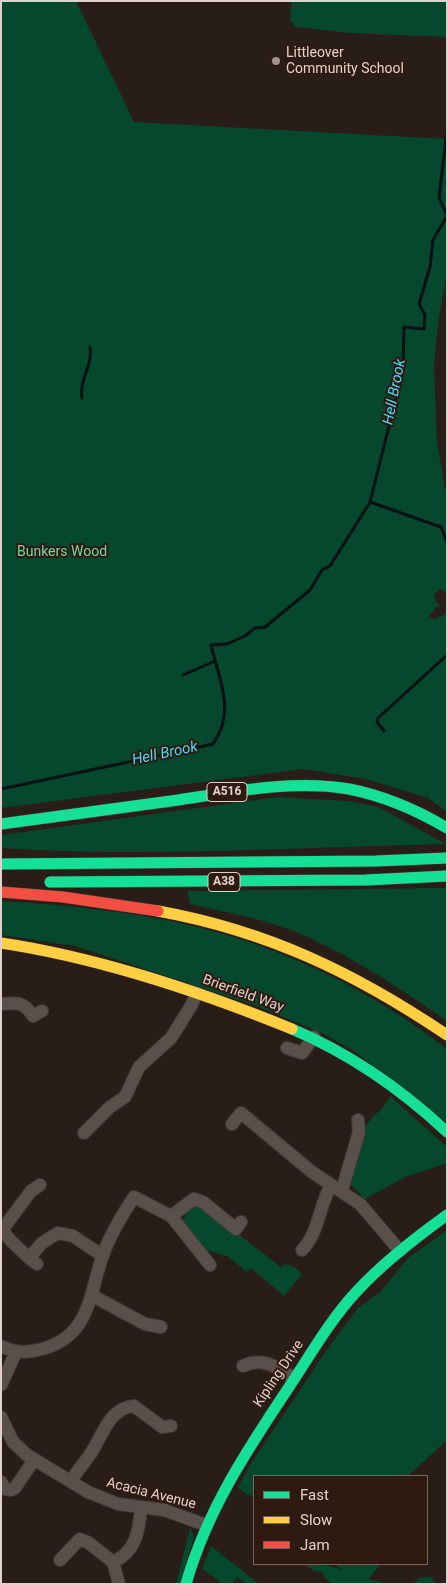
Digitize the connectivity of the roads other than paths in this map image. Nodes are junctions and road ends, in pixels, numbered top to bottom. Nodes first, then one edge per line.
1 (1, 824) edge
2 (447, 828) edge
3 (447, 858) edge
4 (1, 864) edge
5 (447, 876) edge
6 (1, 881) edge
7 (21, 882) dead end
8 (40, 882) dead end
9 (1, 892) edge
10 (1, 943) edge
11 (197, 994) junction
12 (1, 1004) edge
13 (42, 1012) dead end
14 (447, 1036) edge
15 (314, 1038) junction
16 (287, 1048) dead end
17 (358, 1120) dead end
18 (232, 1124) dead end
19 (447, 1132) edge
20 (84, 1133) dead end
21 (40, 1185) dead end
22 (337, 1188) junction
23 (171, 1216) junction
24 (447, 1216) edge
25 (242, 1222) dead end
26 (302, 1250) dead end
27 (400, 1251) junction
28 (103, 1256) junction
29 (210, 1265) dead end
30 (93, 1296) junction
31 (161, 1328) dead end
32 (1, 1346) edge
33 (16, 1352) junction
34 (243, 1366) dead end
35 (294, 1378) junction
36 (1, 1384) edge
37 (1, 1417) edge
38 (170, 1426) dead end
39 (34, 1460) junction
40 (71, 1481) junction
41 (1, 1482) edge
42 (141, 1508) junction
43 (206, 1524) junction
44 (60, 1560) dead end
45 (113, 1562) junction
46 (119, 1584) edge
47 (186, 1584) edge

1 - 2 main road, A516
3 - 4 main road, A38
5 - 8 main road, A38
6 - 7 main road
9 - 14 main road
10 - 11 main road, Brierfield Way
11 - 15 main road, Brierfield Way
11 - 20 street
12 - 13 street
15 - 16 street
15 - 19 main road, Brierfield Way
17 - 22 street
18 - 22 street
21 - 28 street
22 - 26 street
22 - 27 street
23 - 25 street
23 - 28 street
23 - 29 street
24 - 27 main road, Kipling Drive
27 - 35 main road, Kipling Drive
28 - 30 street
30 - 31 street
30 - 33 street
32 - 33 street
33 - 36 street
34 - 35 street
35 - 43 main road, Kipling Drive
37 - 39 street, Acacia Avenue
38 - 40 street
39 - 40 street, Acacia Avenue
39 - 41 street
40 - 42 street, Acacia Avenue
42 - 43 street, Acacia Avenue
42 - 45 street
43 - 47 main road, Kipling Drive
44 - 45 street
45 - 46 street

